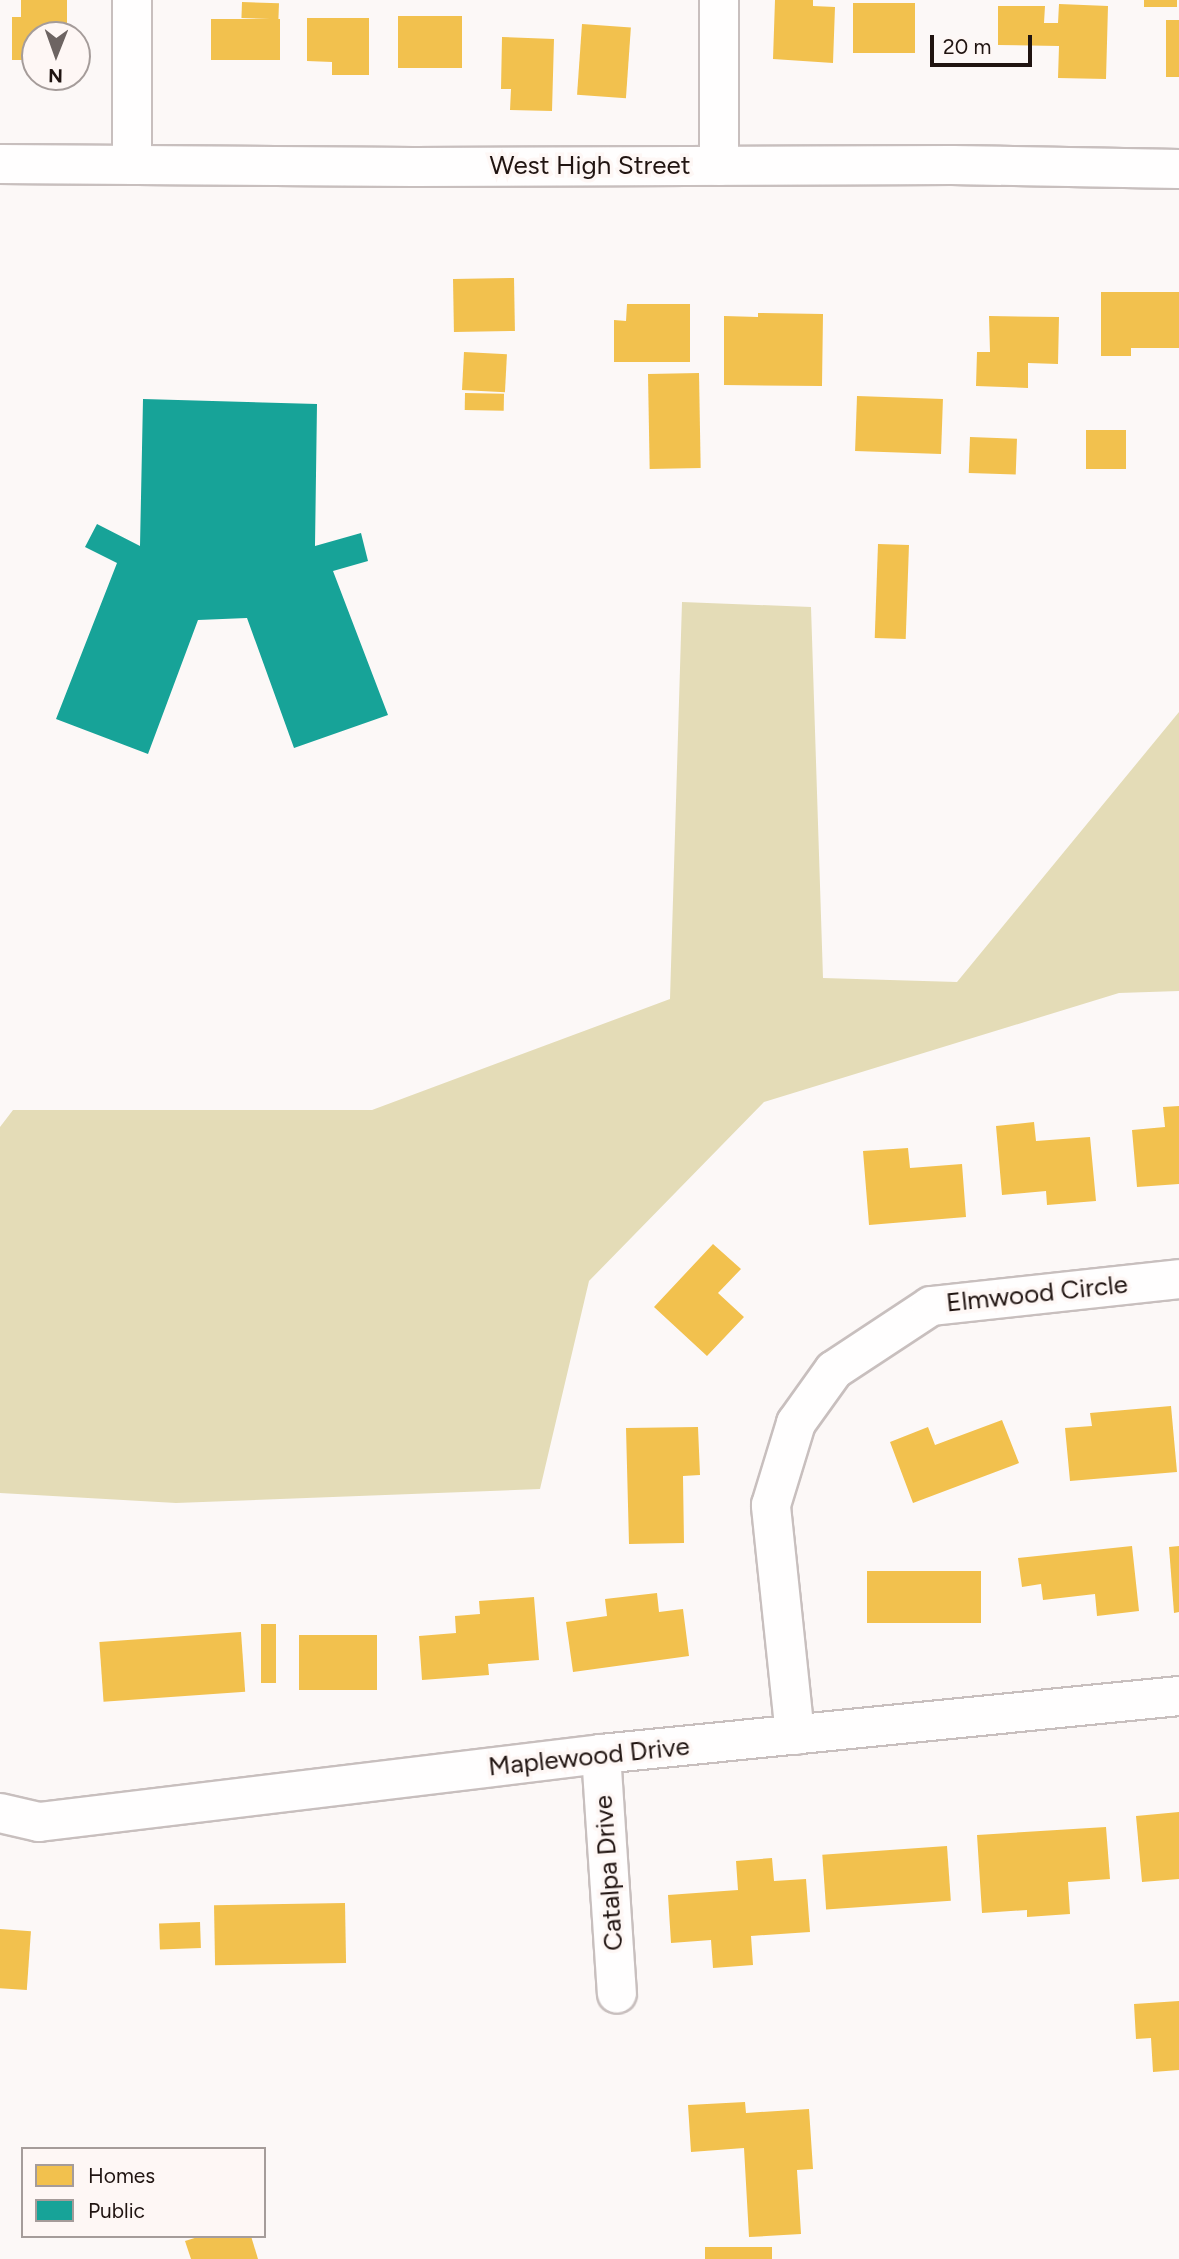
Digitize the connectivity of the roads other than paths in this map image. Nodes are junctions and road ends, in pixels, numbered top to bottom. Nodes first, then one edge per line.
1 (132, 0) edge
2 (719, 0) edge
3 (0, 164) edge
4 (132, 165) junction
5 (719, 166) junction
6 (1179, 169) edge
7 (1179, 1279) edge
8 (1179, 1696) edge
9 (795, 1735) junction
10 (601, 1754) junction
11 (0, 1813) edge
12 (617, 1993) dead end

1 - 4 street
2 - 5 street
3 - 4 street, West High Street
4 - 5 street, West High Street
5 - 6 street, West High Street
7 - 9 street, Elmwood Circle
8 - 9 street, Maplewood Drive
9 - 10 street, Maplewood Drive
10 - 11 street, Maplewood Drive
10 - 12 street, Catalpa Drive

